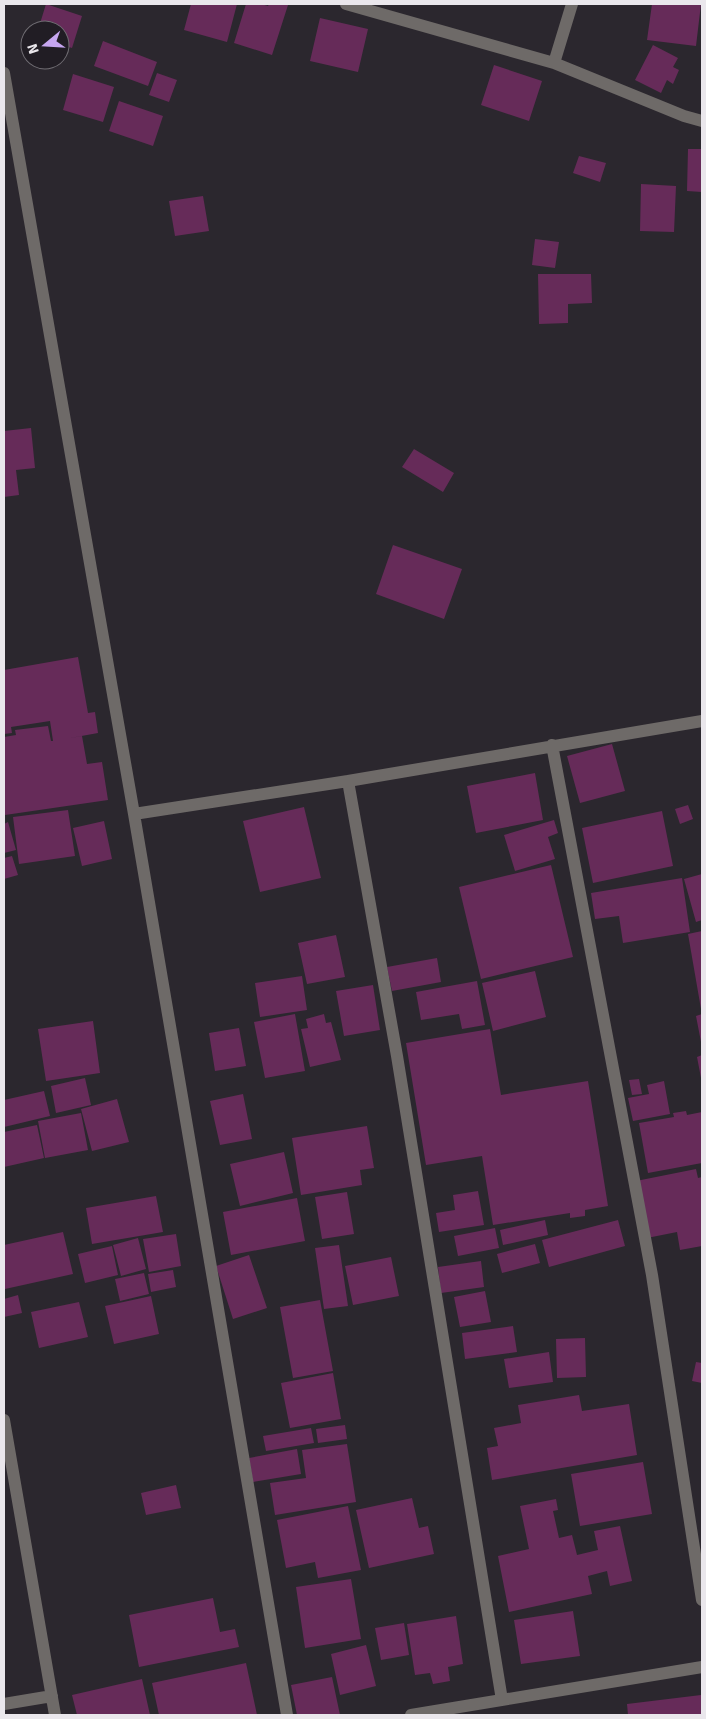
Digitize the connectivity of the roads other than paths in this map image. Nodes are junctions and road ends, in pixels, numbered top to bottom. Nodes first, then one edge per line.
1 (346, 4) edge
2 (572, 4) edge
3 (554, 63) junction
4 (4, 73) edge
5 (702, 121) edge
6 (702, 721) edge
7 (552, 745) junction
8 (348, 781) junction
9 (134, 814) junction
10 (4, 1420) edge
11 (702, 1600) edge
12 (702, 1667) edge
13 (52, 1696) junction
14 (502, 1700) junction
15 (4, 1704) edge
16 (55, 1715) edge
17 (288, 1715) edge
18 (411, 1715) edge

1 - 3 street
2 - 3 street
3 - 5 street
4 - 9 street
6 - 7 street
7 - 8 street
7 - 11 street
8 - 9 street
8 - 14 street
9 - 17 street
10 - 13 street
12 - 14 street
13 - 15 street
13 - 16 street
14 - 18 street

